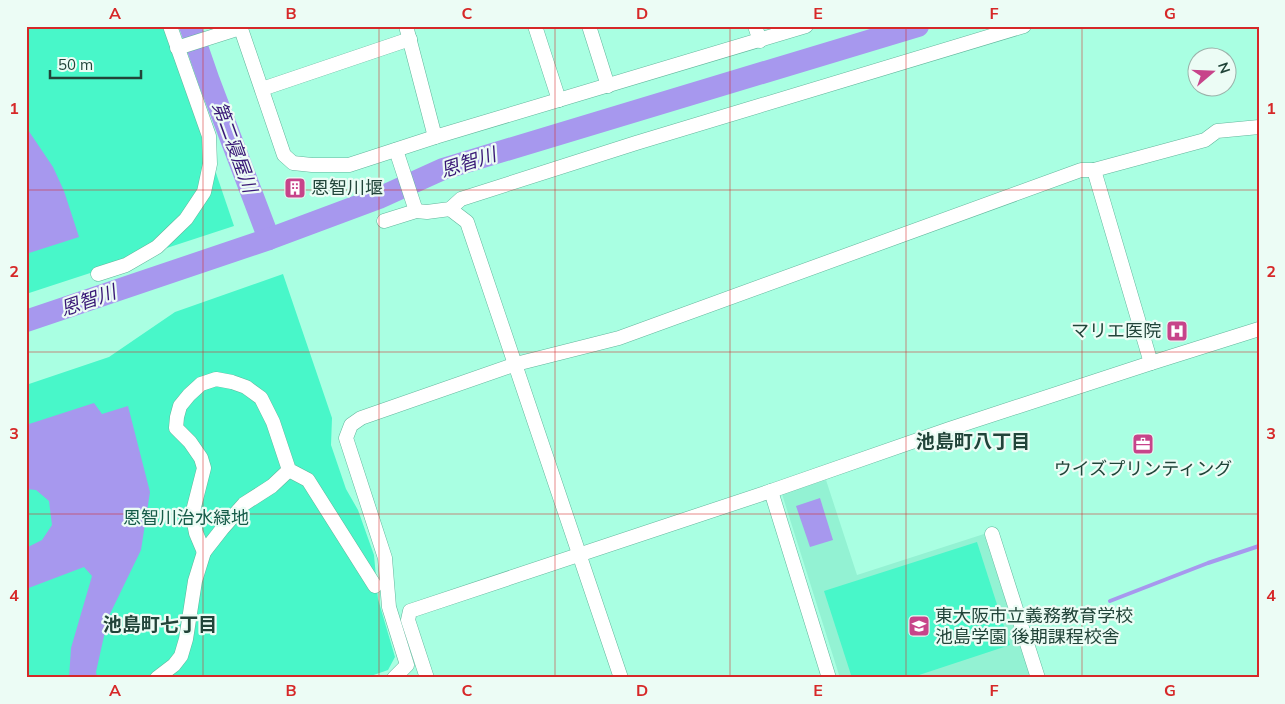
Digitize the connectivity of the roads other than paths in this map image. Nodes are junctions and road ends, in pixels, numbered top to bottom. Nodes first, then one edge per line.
1 (170, 26) edge
2 (534, 26) edge
3 (589, 26) edge
4 (755, 26) edge
5 (806, 26) edge
6 (1024, 26) edge
7 (240, 27) edge
8 (408, 33) edge
9 (760, 41) junction
10 (177, 48) junction
11 (608, 86) junction
12 (262, 89) junction
13 (559, 100) junction
14 (1259, 127) edge
15 (435, 137) junction
16 (396, 150) junction
17 (1094, 170) junction
18 (450, 209) junction
19 (416, 211) junction
20 (384, 221) dead end
21 (98, 274) dead end
22 (1259, 329) edge
23 (1151, 363) junction
24 (516, 364) junction
25 (289, 470) junction
26 (770, 491) junction
27 (992, 534) dead end
28 (204, 552) junction
29 (580, 554) junction
30 (375, 586) dead end
31 (407, 664) junction
32 (426, 675) edge
33 (157, 678) edge
34 (395, 678) edge
35 (622, 678) edge
36 (829, 678) edge
37 (1038, 678) edge

1 - 10 street
2 - 13 street
3 - 11 street
4 - 9 street
5 - 9 street
6 - 18 street
7 - 10 street
7 - 12 street
8 - 12 street
8 - 15 street
9 - 11 street
10 - 21 street
11 - 13 street
12 - 16 street
13 - 15 street
14 - 17 street
15 - 16 street
16 - 19 street
17 - 23 street
17 - 24 street
18 - 19 street
18 - 24 street
19 - 20 street
22 - 23 street
23 - 26 street
24 - 29 street
24 - 31 street
25 - 28 street
25 - 28 street
25 - 30 street
26 - 29 street
26 - 36 street
27 - 37 street
28 - 33 street
29 - 32 street
29 - 35 street
31 - 32 street
31 - 34 street

